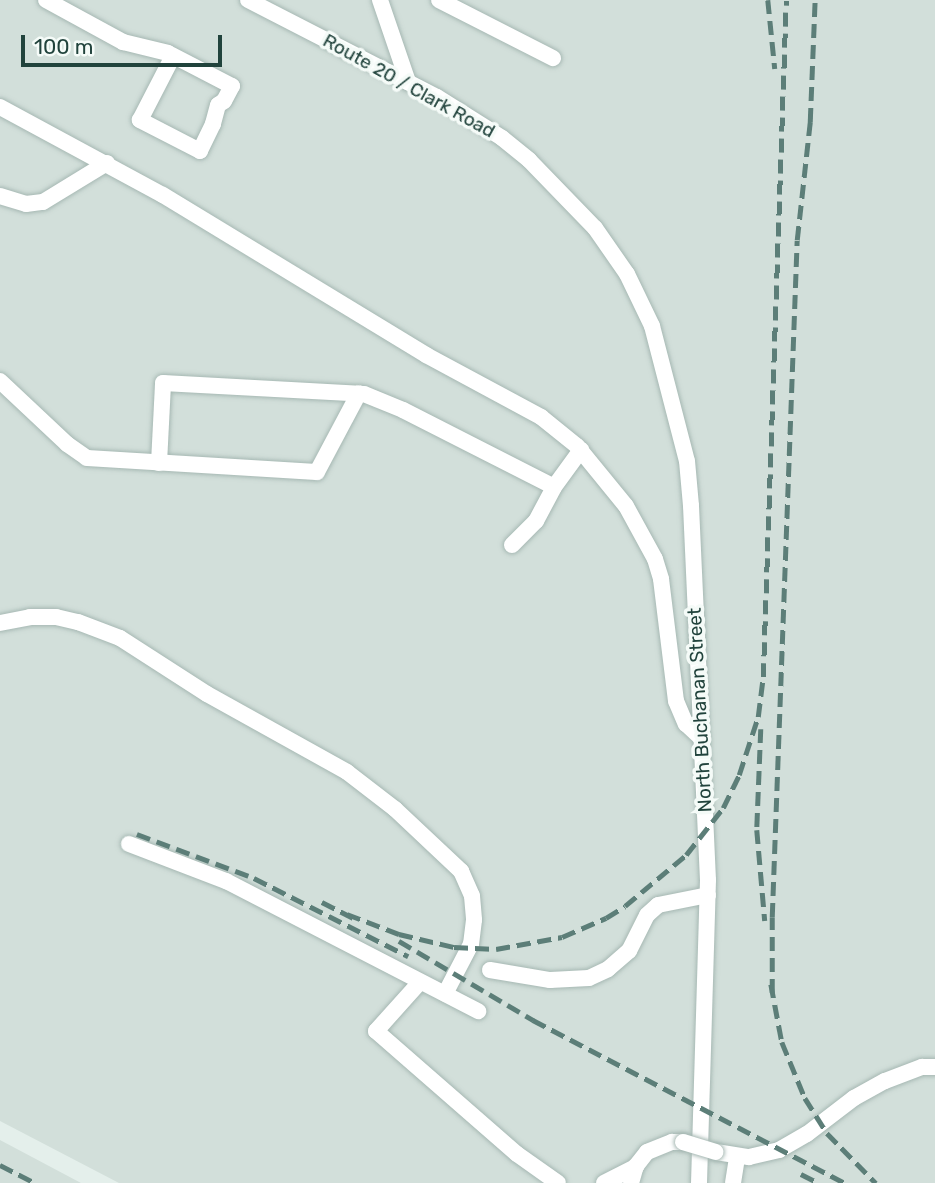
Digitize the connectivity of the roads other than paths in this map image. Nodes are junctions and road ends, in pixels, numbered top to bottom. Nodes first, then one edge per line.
1 (46, 0) edge
2 (248, 0) edge
3 (380, 0) edge
4 (439, 0) edge
5 (173, 56) junction
6 (553, 58) dead end
7 (408, 82) junction
8 (0, 107) edge
9 (107, 163) junction
10 (0, 196) edge
11 (613, 252) joint
12 (0, 381) edge
13 (359, 393) junction
14 (581, 450) junction
15 (159, 463) junction
16 (554, 487) junction
17 (512, 545) dead end
18 (0, 623) edge
19 (702, 738) junction
20 (129, 845) dead end
21 (708, 895) junction
22 (490, 970) dead end
23 (420, 982) junction
24 (446, 995) junction
25 (478, 1011) dead end
26 (935, 1067) edge
27 (737, 1157) junction
28 (636, 1167) junction
29 (558, 1183) edge
30 (604, 1183) edge
31 (631, 1183) edge
32 (699, 1183) edge
33 (733, 1183) edge

1 - 5 street
2 - 7 street, Route 20 / Clark Road
3 - 7 street
4 - 6 street
5 - 5 street
7 - 11 street, Route 20 / Clark Road
8 - 9 street
9 - 10 street
9 - 14 street
11 - 19 street, North Buchanan Street
12 - 15 street
13 - 15 street
13 - 15 street
13 - 16 street
14 - 16 street
14 - 19 street
16 - 17 street
18 - 24 street
19 - 21 street, North Buchanan Street
20 - 23 street
21 - 22 street
21 - 32 street, North Buchanan Street
23 - 24 street
23 - 29 street
24 - 25 street
26 - 27 street
27 - 28 street, bridge
27 - 33 street
28 - 30 street
28 - 31 street

